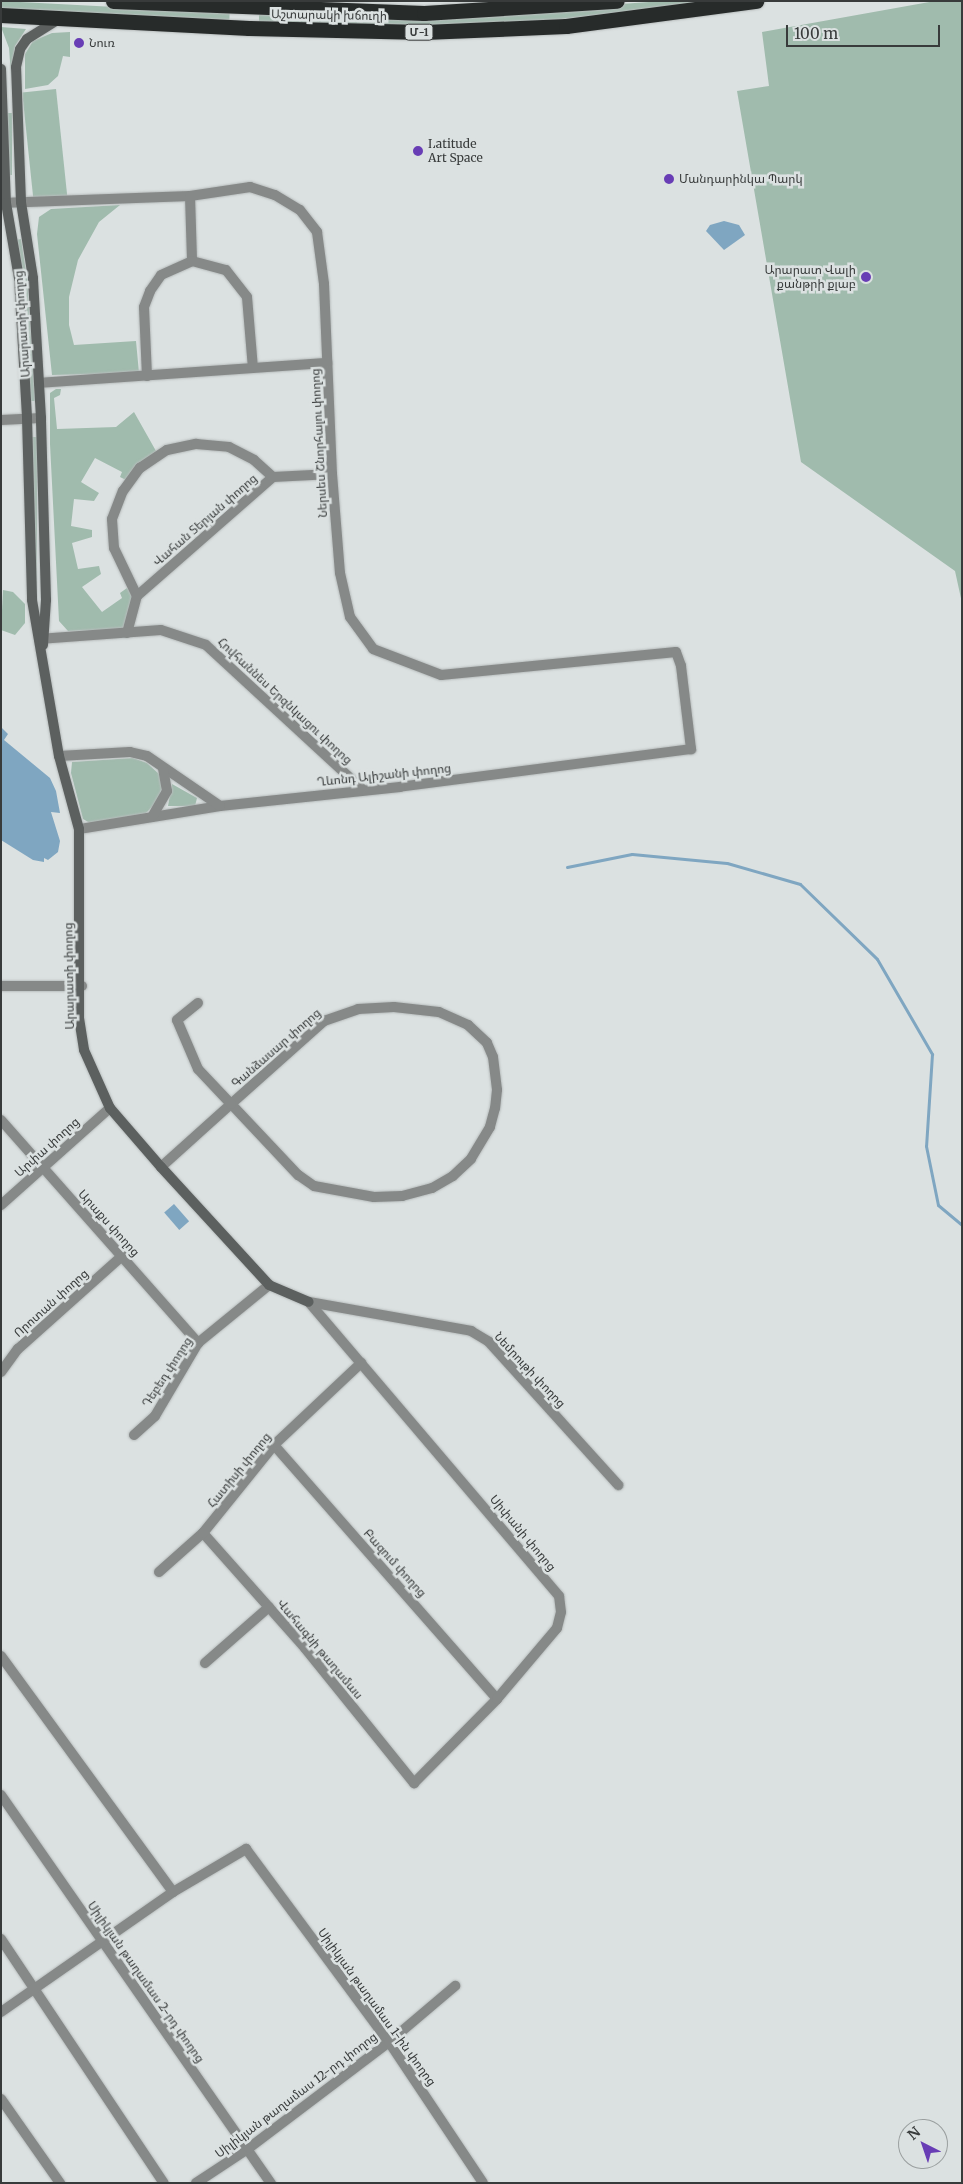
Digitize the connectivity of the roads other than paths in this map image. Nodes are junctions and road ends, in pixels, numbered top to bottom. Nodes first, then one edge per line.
1 (113, 1) edge
2 (617, 1) edge
3 (756, 1) edge
4 (249, 8) junction
5 (1, 15) edge
6 (60, 18) junction
7 (249, 28) junction
8 (1, 69) edge
9 (190, 196) junction
10 (21, 202) junction
11 (4, 203) edge
12 (192, 261) junction
13 (326, 363) junction
14 (252, 368) junction
15 (147, 376) junction
16 (39, 383) junction
17 (27, 418) junction
18 (41, 418) junction
19 (1, 420) edge
20 (332, 474) junction
21 (273, 477) junction
22 (137, 596) junction
23 (127, 633) junction
24 (42, 640) junction
25 (691, 749) joint
26 (59, 756) junction
27 (163, 768) junction
28 (362, 789) junction
29 (220, 806) junction
30 (152, 817) junction
31 (79, 829) junction
32 (1, 986) edge
33 (82, 986) junction
34 (198, 1003) dead end
35 (231, 1104) junction
36 (110, 1108) junction
37 (1, 1120) edge
38 (161, 1167) junction
39 (43, 1169) junction
40 (1, 1205) edge
41 (122, 1256) junction
42 (269, 1285) junction
43 (309, 1302) junction
44 (198, 1343) junction
45 (361, 1363) junction
46 (1, 1372) edge
47 (134, 1435) dead end
48 (274, 1445) junction
49 (618, 1485) dead end
50 (203, 1533) junction
51 (159, 1572) dead end
52 (268, 1607) junction
53 (1, 1656) edge
54 (205, 1663) dead end
55 (497, 1699) junction
56 (414, 1783) joint
57 (1, 1795) edge
58 (173, 1892) junction
59 (1, 1939) edge
60 (102, 1942) junction
61 (455, 1986) dead end
62 (35, 1990) junction
63 (1, 2012) edge
64 (389, 2042) junction
65 (1, 2099) edge
66 (249, 2148) junction
67 (60, 2183) edge
68 (164, 2183) edge
69 (196, 2183) edge
70 (270, 2183) edge
71 (483, 2183) edge

1 - 4 highway, Աշտարակի խճուղի / Մ-1
2 - 4 highway, Աշտարակի խճուղի / Մ-1
3 - 7 highway, Աշտարակի խճուղի / Մ-1
4 - 7 highway
5 - 6 highway, Մ-1
6 - 7 highway, Աշտարակի խճուղի / Մ-1
6 - 10 street, Արարատի փողոց
8 - 11 street, Արարատի փողոց
9 - 10 street, Ներսես Շնորհալու փողոց
9 - 12 street
9 - 13 street, Ներսես Շնորհալու փողոց
10 - 11 street, Ներսես Շնորհալու փողոց
10 - 16 street, Արարատի փողոց
11 - 17 street, Արարատի փողոց
12 - 14 street
12 - 15 street
13 - 14 street
13 - 20 street, Ներսես Շնորհալու փողոց
14 - 15 street
15 - 16 street
16 - 18 street, Արարատի փողոց
17 - 18 street
17 - 19 street
17 - 24 street, Արարատի փողոց
18 - 24 street, Արարատի փողոց
20 - 21 street, Վահան Տերյան փողոց
20 - 25 street, Ներսես Շնորհալու փողոց
21 - 22 street, Վահան Տերյան փողոց
21 - 22 street
22 - 23 street
23 - 24 street, Հովհաննես Երզնկացու փողոց
23 - 28 street, Հովհաննես Երզնկացու փողոց
24 - 26 street, Արարատի փողոց
25 - 28 street, Ղևոնդ Ալիշանի փողոց
26 - 27 street
26 - 31 street, Արարատի փողոց
27 - 29 street
27 - 30 street
28 - 29 street, Ղևոնդ Ալիշանի փողոց
29 - 30 street, Ղևոնդ Ալիշանի փողոց
30 - 31 street, Ղևոնդ Ալիշանի փողոց
31 - 33 street, Արարատի փողոց
32 - 33 street
33 - 36 street, Արարատի փողոց
34 - 35 street, Գանձասար փողոց
35 - 35 street, Գանձասար փողոց
35 - 38 street, Գանձասար փողոց
36 - 38 street, Արարատի փողոց
36 - 39 street, Արփա փողոց
37 - 39 street, Արաքս փողոց
38 - 42 street, Արարատի փողոց
39 - 40 street, Արփա փողոց
39 - 41 street, Արաքս փողոց
41 - 44 street, Արաքս փողոց
41 - 46 street, Որոտան փողոց
42 - 43 street, Արարատի փողոց
42 - 44 street, Դեբեդ փողոց
43 - 45 street, Սիփանի փողոց
43 - 49 street, Նեմրութի փողոց
44 - 47 street, Դեբեդ փողոց
45 - 48 street, Հատիսի փողոց
45 - 55 street, Սիփանի փողոց
48 - 50 street, Հատիսի փողոց
48 - 55 street, Բազում փողոց
50 - 51 street, Հատիսի փողոց
50 - 52 street, Վահագնի թաղամաս
52 - 54 street
52 - 56 street, Վահագնի թաղամաս
53 - 58 street
55 - 56 street, Սիփանի փողոց
57 - 60 street, Սիլիկյան թաղամաս 2-րդ փողոց
58 - 60 street
58 - 64 street, Սիլիկյան թաղամաս 1-ին փողոց
59 - 62 street
60 - 62 street
60 - 66 street, Սիլիկյան թաղամաս 2-րդ փողոց
61 - 64 street, Սիլիկյան թաղամաս 12-րդ փողոց
62 - 63 street
62 - 68 street
64 - 66 street, Սիլիկյան թաղամաս 12-րդ փողոց
64 - 71 street, Սիլիկյան թաղամաս 1-ին փողոց
65 - 67 street
66 - 69 street, Սիլիկյան թաղամաս 12-րդ փողոց
66 - 70 street, Սիլիկյան թաղամաս 2-րդ փողոց

